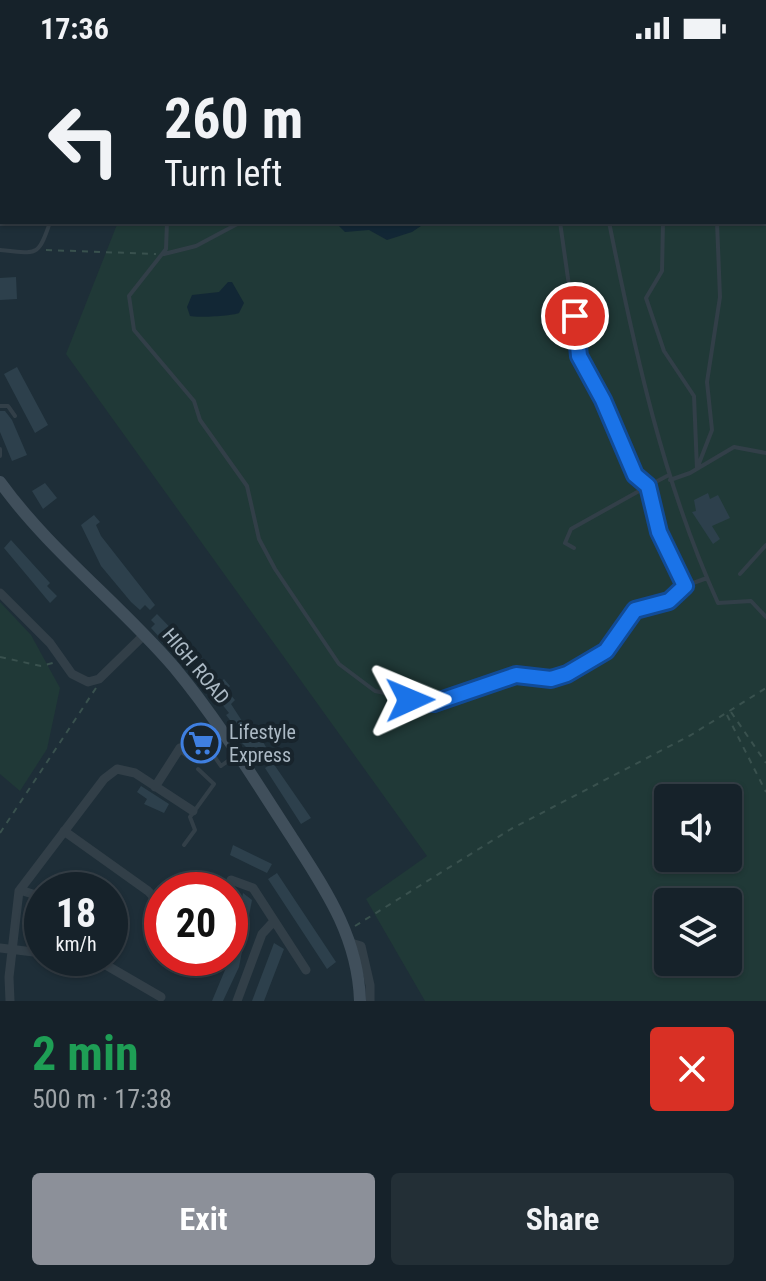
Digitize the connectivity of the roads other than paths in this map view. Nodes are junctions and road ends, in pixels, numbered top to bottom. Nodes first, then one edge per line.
1 (49, 224) edge
2 (167, 224) edge
3 (237, 224) edge
4 (560, 224) edge
5 (609, 224) edge
6 (663, 224) edge
7 (717, 224) edge
8 (0, 250) edge
9 (164, 254) junction
10 (0, 406) edge
11 (15, 416) dead end
12 (0, 449) edge
13 (766, 453) edge
14 (0, 456) edge
15 (697, 469) junction
16 (668, 478) junction
17 (0, 482) edge
18 (648, 486) junction
19 (766, 545) edge
20 (574, 548) dead end
21 (740, 574) dead end
22 (707, 578) junction
23 (685, 586) junction
24 (0, 593) edge
25 (766, 617) edge
26 (144, 635) junction
27 (222, 730) junction
28 (238, 754) junction
29 (193, 757) dead end
30 (198, 769) dead end
31 (155, 787) junction
32 (193, 811) junction
33 (64, 831) junction
34 (184, 845) dead end
35 (248, 886) edge
36 (144, 888) edge
37 (20, 890) junction
38 (24, 891) edge
39 (274, 921) junction
40 (349, 936) junction
41 (0, 948) edge
42 (11, 949) junction
43 (24, 951) edge
44 (306, 970) dead end
45 (125, 976) edge
46 (161, 997) dead end
47 (10, 1001) edge
48 (237, 1001) edge
49 (360, 1001) edge
50 (370, 1001) edge

1 - 8 lane
2 - 9 lane
3 - 9 lane
4 - 18 lane
5 - 16 lane
6 - 15 lane
7 - 15 lane
9 - 23 lane
10 - 11 lane
12 - 14 lane
13 - 15 lane
15 - 16 lane
16 - 18 lane
16 - 22 lane
17 - 26 main road, HIGH ROAD
18 - 20 lane
18 - 23 lane
19 - 21 lane
22 - 23 lane
22 - 25 lane
24 - 26 street
26 - 27 main road, HIGH ROAD
27 - 28 main road, HIGH ROAD
27 - 28 lane
28 - 40 main road, HIGH ROAD
29 - 31 street
30 - 32 lane
31 - 32 street
31 - 33 street
32 - 34 lane
33 - 36 street
33 - 37 street
35 - 39 street
37 - 38 street
37 - 42 street
39 - 44 street
39 - 48 street
40 - 49 main road, HIGH ROAD
40 - 50 street, HIGH ROAD
41 - 42 street
42 - 43 street
42 - 47 street
45 - 46 street

